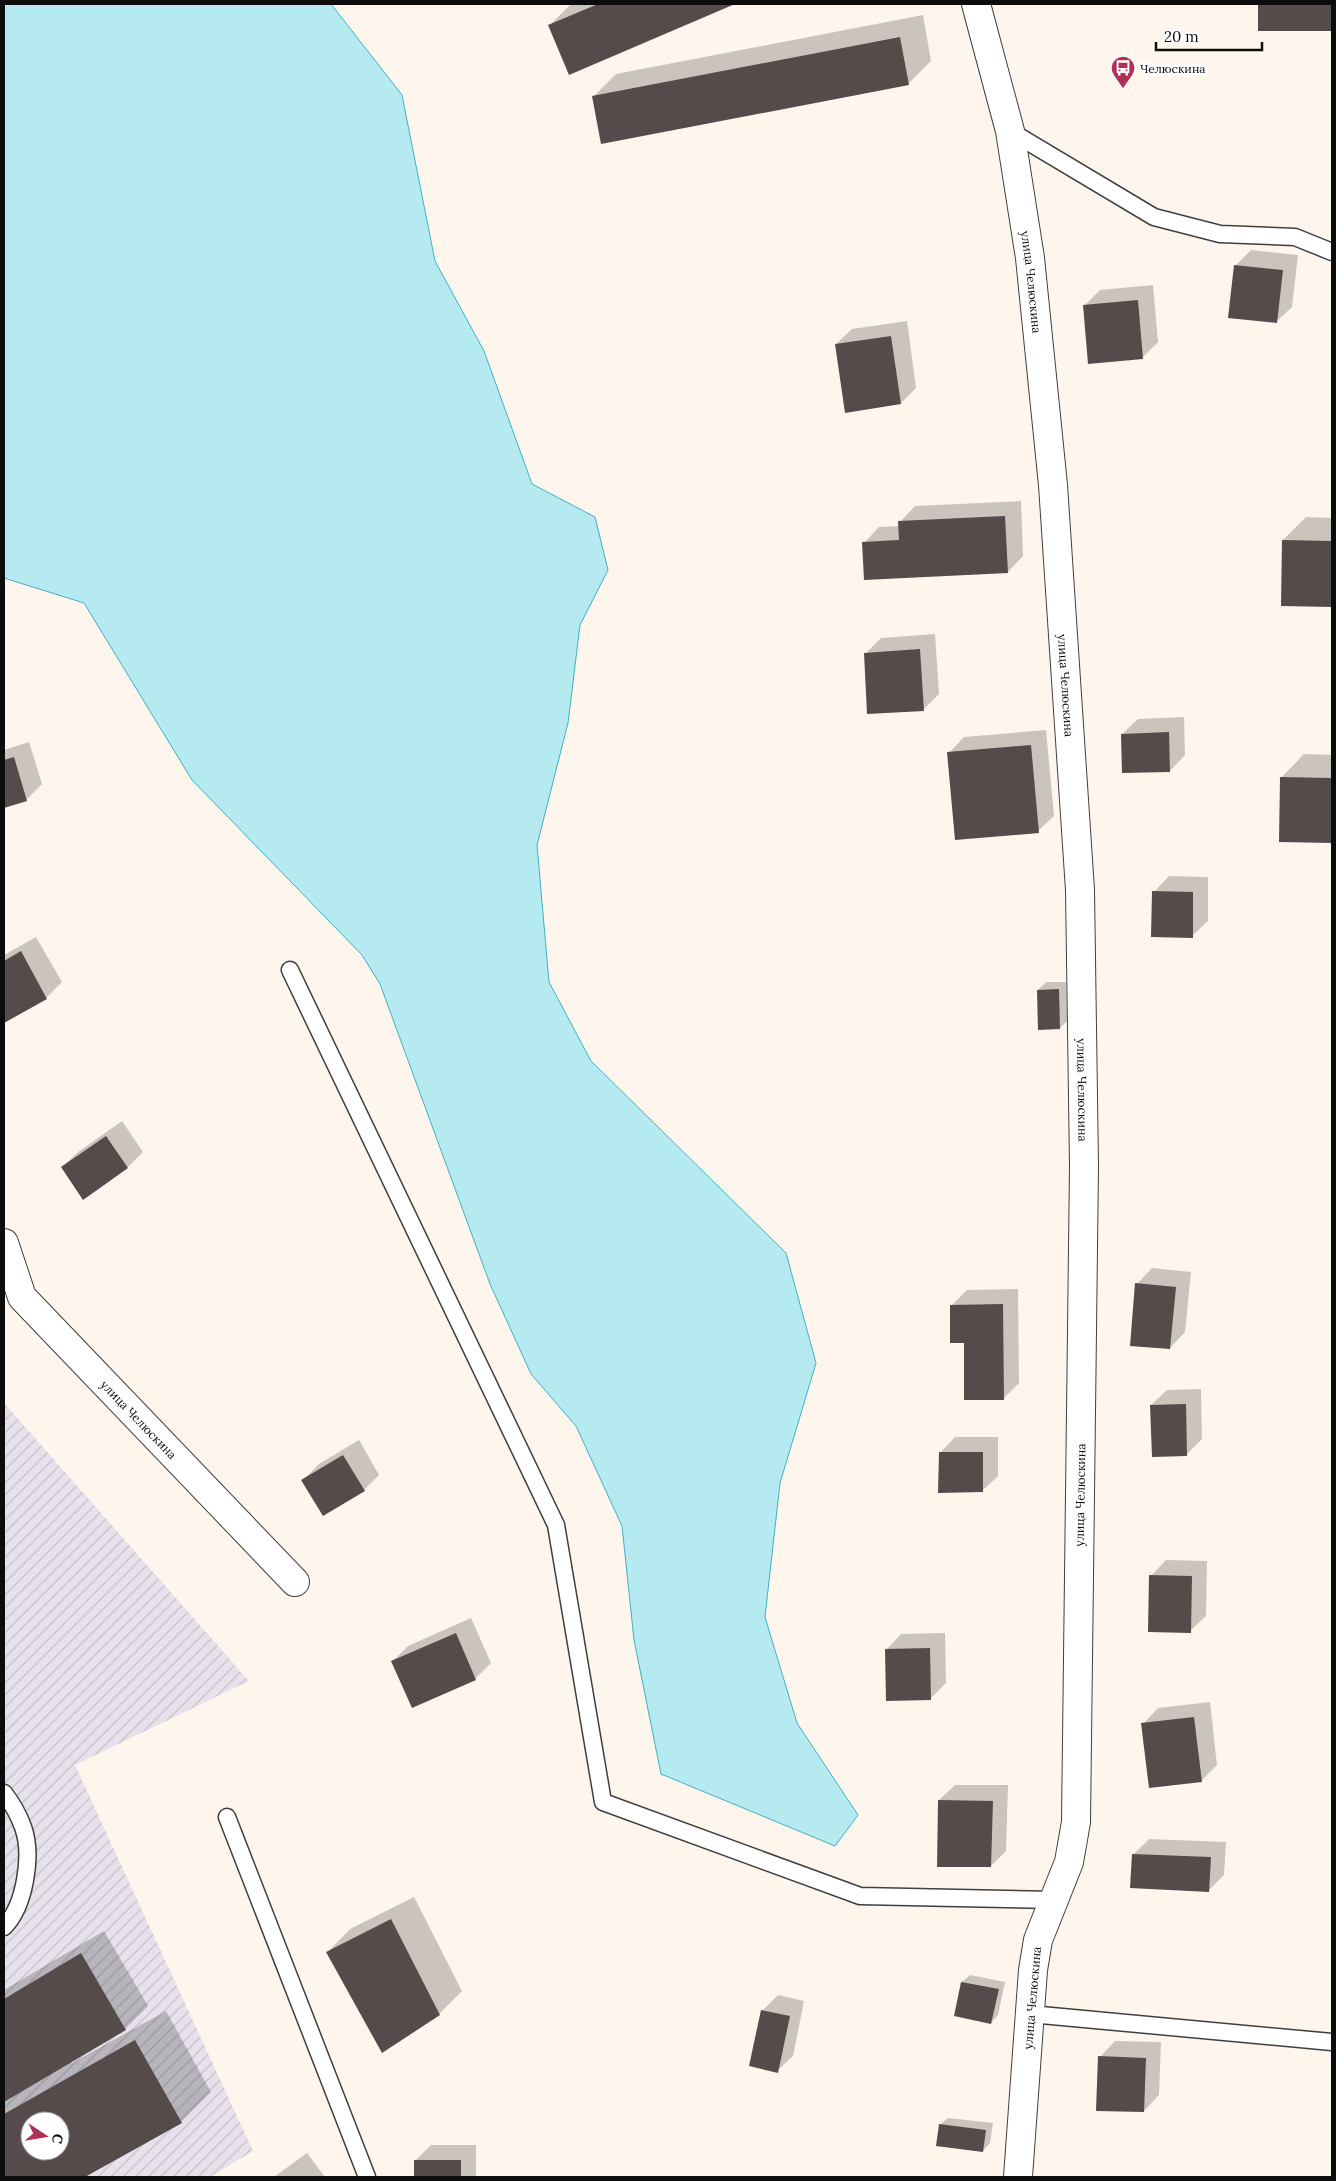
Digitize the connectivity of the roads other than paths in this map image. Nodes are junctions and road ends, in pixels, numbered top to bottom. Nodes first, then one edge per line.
1 (976, 4) edge
2 (1010, 131) junction
3 (1332, 252) edge
4 (290, 970) dead end
5 (4, 1244) edge
6 (295, 1582) dead end
7 (4, 1793) edge
8 (228, 1816) dead end
9 (1053, 1900) junction
10 (4, 1927) edge
11 (1030, 2014) junction
12 (1332, 2042) edge
13 (367, 2177) edge
14 (1018, 2177) edge

1 - 2 street, улица Челюскина
2 - 3 lane
2 - 9 street, улица Челюскина
4 - 9 lane
5 - 6 street, улица Челюскина
7 - 10 lane
8 - 13 lane
9 - 11 street, улица Челюскина
11 - 12 lane
11 - 14 street, улица Челюскина

